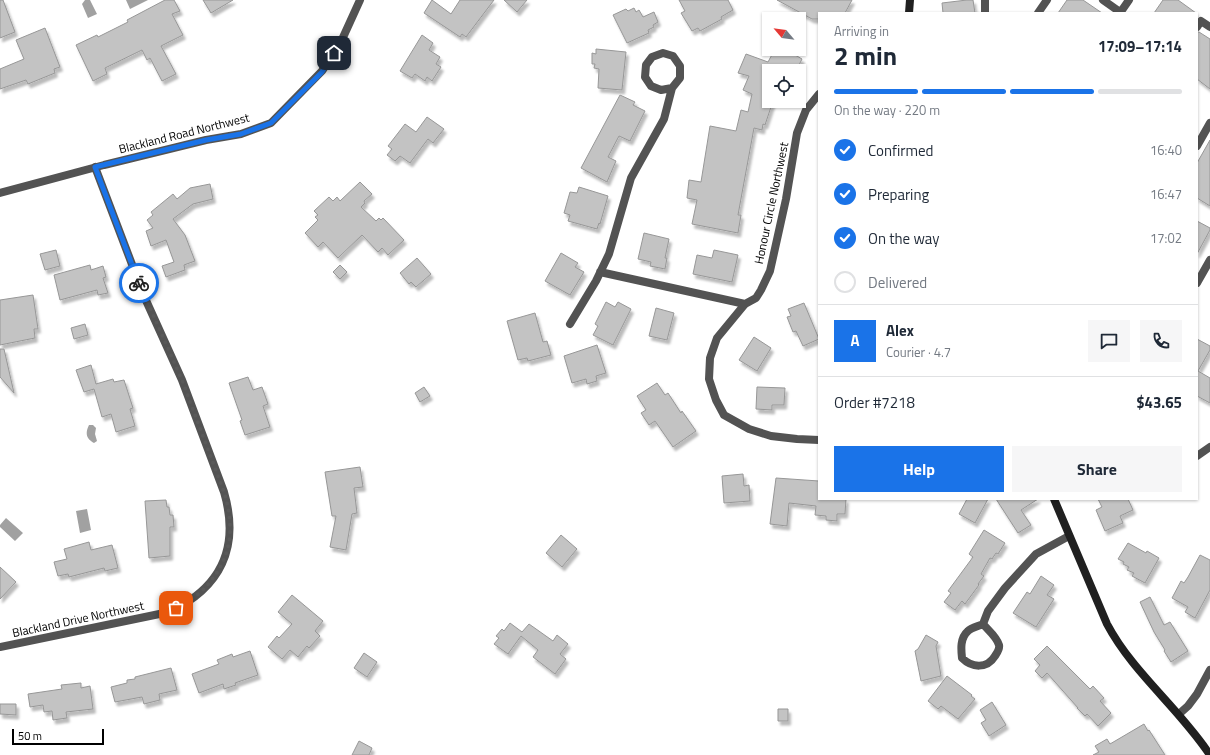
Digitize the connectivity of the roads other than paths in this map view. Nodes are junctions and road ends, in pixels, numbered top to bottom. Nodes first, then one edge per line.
1 (360, 0) edge
2 (910, 0) edge
3 (985, 0) edge
4 (1047, 0) edge
5 (1103, 0) edge
6 (1129, 0) edge
7 (909, 12) edge
8 (985, 12) edge
9 (1039, 12) edge
10 (1119, 12) edge
11 (1121, 12) edge
12 (1198, 26) edge
13 (1210, 28) edge
14 (672, 88) junction
15 (818, 95) edge
16 (1210, 123) edge
17 (1198, 144) edge
18 (95, 167) junction
19 (0, 193) edge
20 (1210, 260) edge
21 (600, 272) junction
22 (1198, 281) edge
23 (745, 304) junction
24 (570, 324) dead end
25 (818, 440) edge
26 (1210, 447) edge
27 (1198, 455) edge
28 (1054, 500) edge
29 (1069, 536) junction
30 (983, 624) junction
31 (0, 647) edge
32 (1210, 670) edge
33 (1179, 714) junction
34 (1210, 755) edge

1 - 18 street, Blackland Road Northwest
2 - 7 street
3 - 8 street
4 - 9 street
5 - 10 street
6 - 11 street
12 - 13 street
14 - 14 street
14 - 21 street
15 - 23 street, Honour Circle Northwest
16 - 17 street
18 - 19 street, Blackland Road Northwest
18 - 31 street, Blackland Drive Northwest
20 - 22 street
21 - 23 street
21 - 24 street
23 - 25 street, Honour Circle Northwest
26 - 27 street
28 - 29 street
29 - 30 street
29 - 33 street
30 - 30 street
32 - 33 street
33 - 34 street

